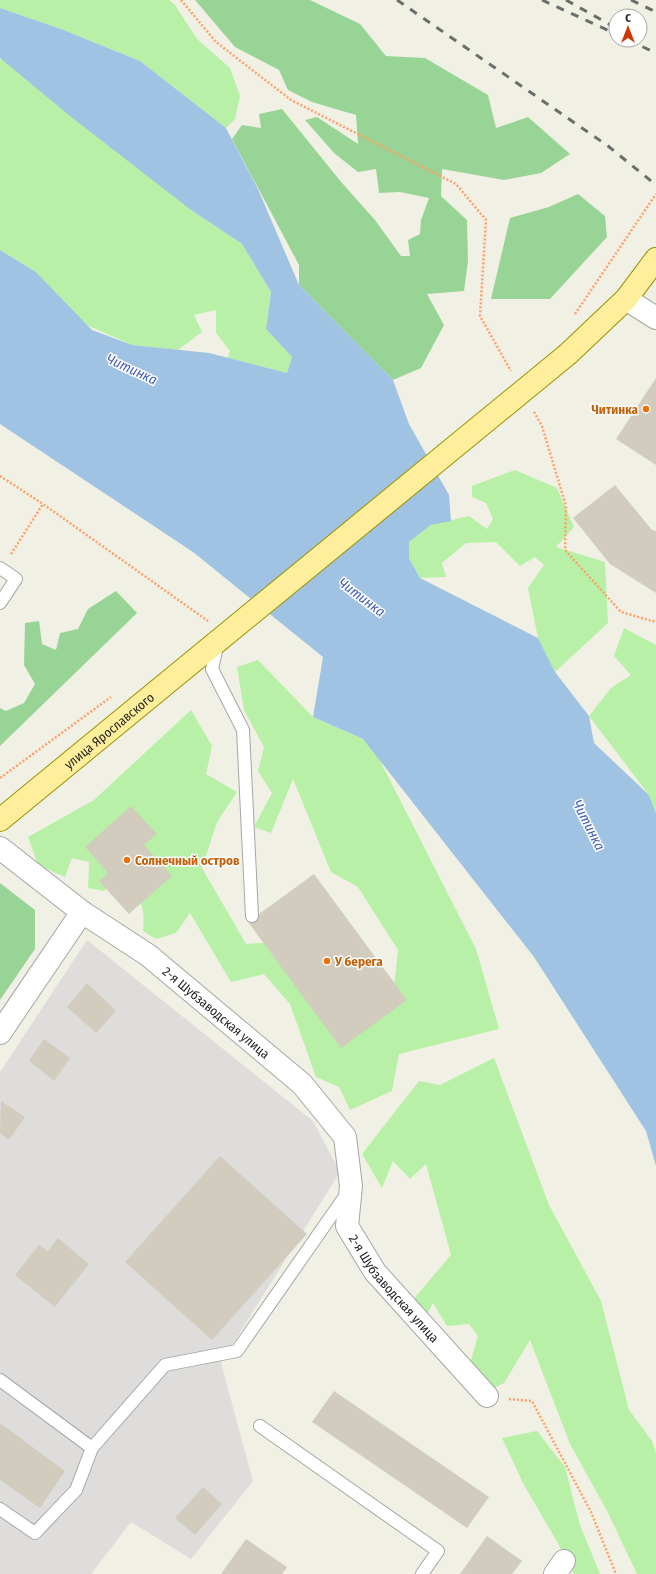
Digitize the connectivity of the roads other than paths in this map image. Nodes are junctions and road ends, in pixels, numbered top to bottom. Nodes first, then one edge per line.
1 (656, 259) edge
2 (626, 298) junction
3 (656, 318) edge
4 (1, 568) edge
5 (0, 603) edge
6 (215, 632) junction
7 (0, 820) edge
8 (0, 848) edge
9 (82, 912) junction
10 (252, 916) dead end
11 (0, 1033) edge
12 (352, 1186) junction
13 (0, 1380) edge
14 (487, 1396) road end
15 (260, 1426) dead end
16 (92, 1448) junction
17 (0, 1509) edge
18 (422, 1574) edge

1 - 2 main road, улица Ярославского
2 - 3 street
2 - 6 main road, улица Ярославского, bridge
4 - 5 lane
6 - 7 main road, улица Ярославского
6 - 10 lane
8 - 9 street, 2-я Шубзаводская улица
9 - 11 street
9 - 12 street, 2-я Шубзаводская улица
12 - 14 street, 2-я Шубзаводская улица
12 - 16 lane
13 - 16 lane
15 - 18 lane
16 - 17 lane

